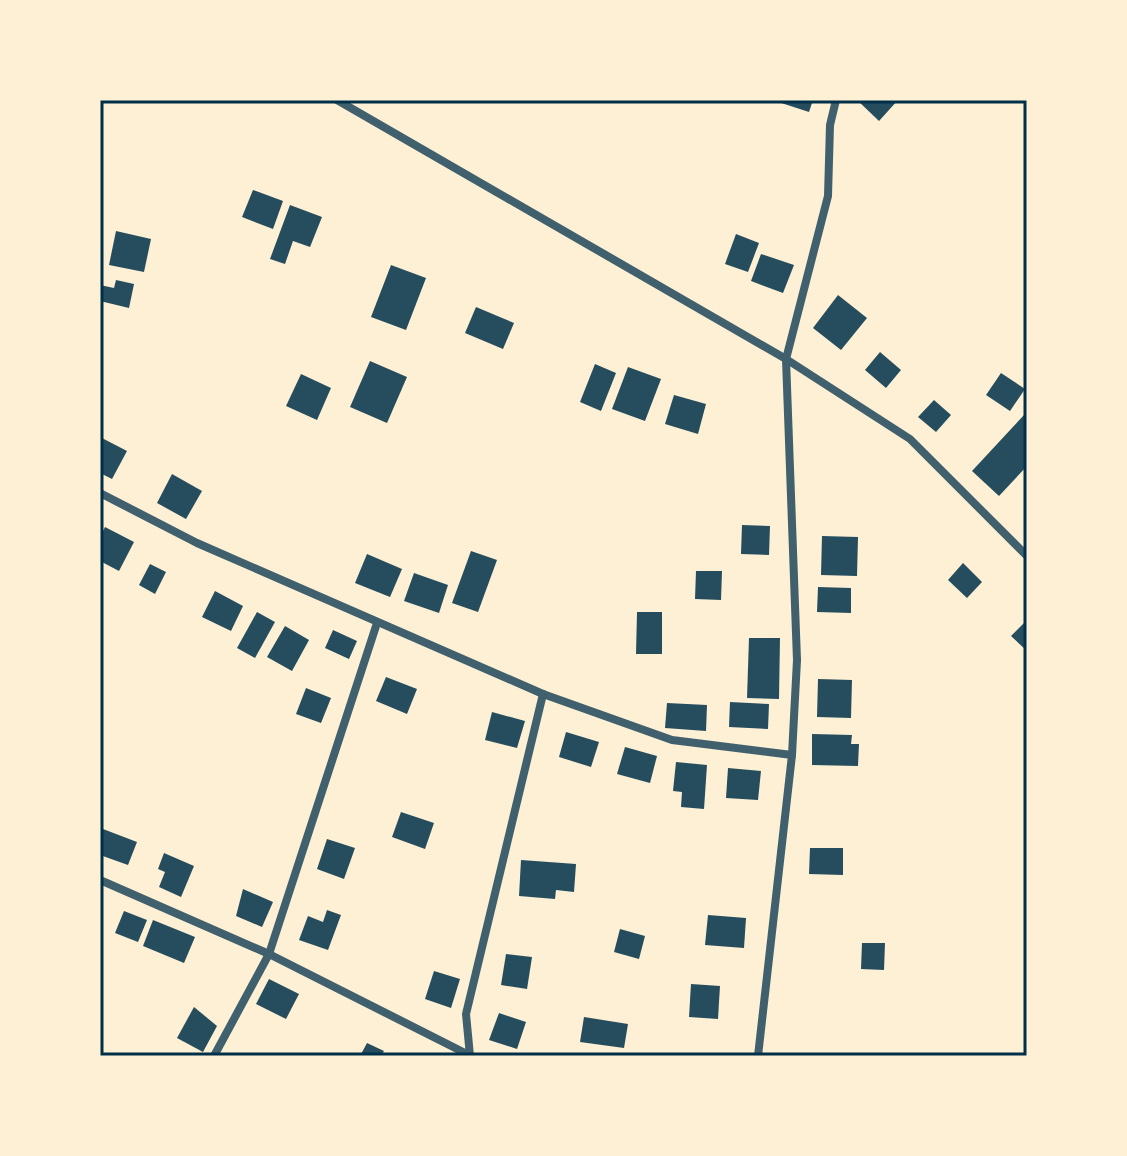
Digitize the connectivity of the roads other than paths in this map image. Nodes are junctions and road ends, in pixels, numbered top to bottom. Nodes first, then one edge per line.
1 (337, 100) edge
2 (836, 100) edge
3 (786, 359) junction
4 (100, 493) edge
5 (1027, 556) edge
6 (377, 623) junction
7 (543, 694) junction
8 (792, 755) junction
9 (100, 880) edge
10 (269, 954) junction
11 (214, 1056) edge
12 (470, 1056) edge
13 (758, 1056) edge

1 - 3 street
2 - 3 street
3 - 5 street
3 - 8 street
4 - 6 street
6 - 7 street
6 - 10 street
7 - 8 street
7 - 12 street
8 - 13 street
9 - 10 street
10 - 11 street
10 - 12 street

